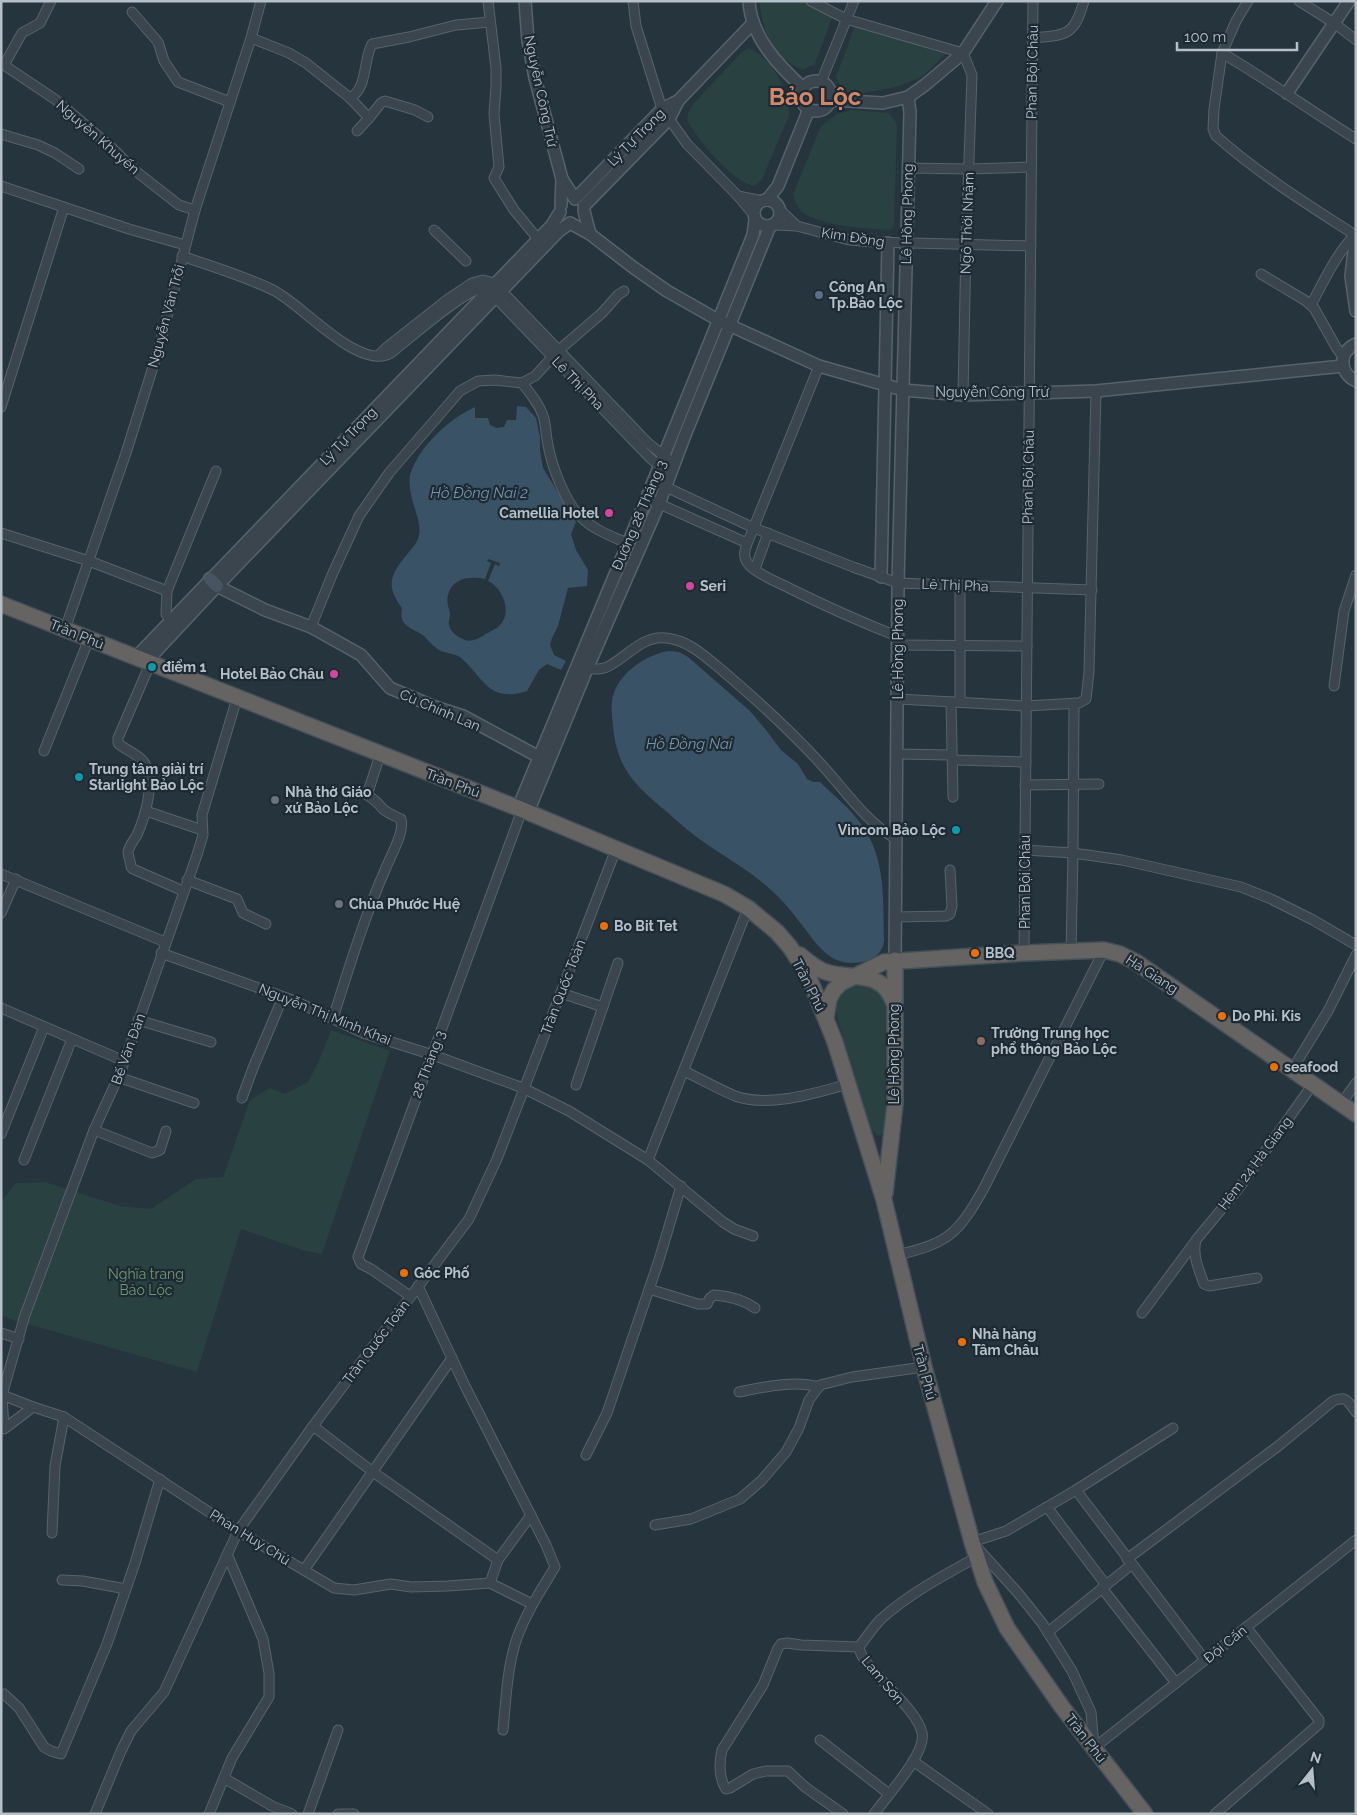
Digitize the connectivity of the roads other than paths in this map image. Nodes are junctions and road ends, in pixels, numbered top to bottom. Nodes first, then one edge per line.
1 (51, 1) edge
2 (262, 1) edge
3 (488, 1) edge
4 (525, 1) edge
5 (632, 1) edge
6 (749, 1) edge
7 (811, 1) edge
8 (854, 1) edge
9 (997, 1) edge
10 (1033, 1) edge
11 (1084, 1) edge
12 (1248, 1) edge
13 (1300, 1) edge
14 (1349, 1) edge
15 (132, 12) dead end
16 (846, 19) junction
17 (490, 22) junction
18 (753, 23) junction
19 (1334, 23) junction
20 (251, 38) junction
21 (1032, 38) junction
22 (1356, 40) edge
23 (963, 53) junction
24 (1222, 53) junction
25 (3, 64) edge
26 (821, 82) junction
27 (803, 88) junction
28 (1287, 94) junction
29 (908, 97) junction
30 (350, 98) junction
31 (830, 100) junction
32 (678, 101) junction
33 (230, 102) junction
34 (662, 109) junction
35 (809, 109) junction
36 (428, 117) dead end
37 (369, 118) junction
38 (669, 119) junction
39 (357, 130) dead end
40 (1, 134) edge
41 (1356, 139) edge
42 (1031, 167) junction
43 (908, 168) junction
44 (969, 169) junction
45 (78, 170) dead end
46 (562, 179) junction
47 (1, 186) edge
48 (738, 196) junction
49 (771, 204) junction
50 (581, 205) junction
51 (64, 207) junction
52 (561, 209) junction
53 (195, 210) junction
54 (755, 218) junction
55 (570, 223) junction
56 (772, 225) junction
57 (797, 226) junction
58 (434, 230) dead end
59 (590, 234) junction
60 (1356, 235) edge
61 (538, 239) junction
62 (888, 243) junction
63 (906, 244) junction
64 (966, 244) junction
65 (185, 245) junction
66 (1030, 246) junction
67 (182, 256) junction
68 (466, 261) dead end
69 (1261, 274) dead end
70 (495, 290) junction
71 (624, 291) dead end
72 (1311, 305) junction
73 (1356, 311) edge
74 (718, 320) junction
75 (729, 326) junction
76 (1356, 344) edge
77 (556, 354) junction
78 (1343, 362) junction
79 (819, 366) junction
80 (5, 380) edge
81 (1356, 381) edge
82 (522, 383) junction
83 (885, 384) junction
84 (903, 390) junction
85 (1096, 390) junction
86 (1029, 393) junction
87 (963, 395) junction
88 (1, 407) edge
89 (661, 462) junction
90 (673, 468) junction
91 (216, 471) dead end
92 (653, 481) junction
93 (666, 487) junction
94 (646, 498) junction
95 (659, 504) junction
96 (754, 528) junction
97 (768, 533) junction
98 (1, 534) edge
99 (747, 543) junction
100 (627, 544) junction
101 (89, 561) junction
102 (755, 569) junction
103 (1356, 575) edge
104 (881, 577) junction
105 (611, 581) junction
106 (214, 583) junction
107 (898, 583) junction
108 (623, 585) junction
109 (960, 586) junction
110 (1027, 587) junction
111 (1092, 590) junction
112 (167, 591) junction
113 (1, 604) edge
114 (170, 621) junction
115 (311, 627) junction
116 (64, 630) junction
117 (88, 639) junction
118 (899, 641) junction
119 (959, 646) junction
120 (1027, 646) junction
121 (144, 661) junction
122 (587, 669) junction
123 (1334, 686) dead end
124 (237, 698) junction
125 (898, 699) junction
126 (956, 702) junction
127 (1074, 703) junction
128 (1026, 706) junction
129 (44, 751) dead end
130 (897, 754) junction
131 (380, 755) junction
132 (951, 755) junction
133 (539, 756) junction
134 (1026, 762) junction
135 (1099, 784) dead end
136 (1025, 785) junction
137 (1073, 785) junction
138 (952, 797) dead end
139 (146, 810) junction
140 (523, 810) junction
141 (202, 830) junction
142 (896, 839) junction
143 (616, 849) junction
144 (1025, 850) junction
145 (1073, 853) junction
146 (950, 870) dead end
147 (1, 874) edge
148 (16, 880) junction
149 (187, 880) junction
150 (183, 891) junction
151 (748, 908) junction
152 (1, 913) edge
153 (895, 917) junction
154 (266, 924) dead end
155 (165, 942) junction
156 (1356, 945) edge
157 (790, 947) junction
158 (1104, 950) junction
159 (1070, 952) junction
160 (161, 953) junction
161 (1024, 953) junction
162 (1356, 954) edge
163 (894, 960) junction
164 (618, 963) dead end
165 (854, 976) junction
166 (561, 993) junction
167 (284, 997) junction
168 (894, 1004) junction
169 (603, 1007) junction
170 (1, 1008) edge
171 (333, 1018) junction
172 (826, 1018) junction
173 (138, 1020) junction
174 (44, 1027) junction
175 (72, 1039) junction
176 (211, 1042) dead end
177 (433, 1055) junction
178 (124, 1061) junction
179 (684, 1070) junction
180 (1292, 1070) junction
181 (118, 1077) junction
182 (576, 1084) dead end
183 (848, 1084) junction
184 (1313, 1084) junction
185 (1356, 1084) edge
186 (523, 1088) junction
187 (242, 1098) dead end
188 (194, 1103) dead end
189 (1341, 1104) junction
190 (1356, 1114) edge
191 (94, 1130) junction
192 (166, 1131) dead end
193 (1, 1134) edge
194 (892, 1134) junction
195 (864, 1135) junction
196 (24, 1160) dead end
197 (648, 1160) junction
198 (681, 1186) junction
199 (884, 1200) junction
200 (753, 1236) dead end
201 (1196, 1240) junction
202 (897, 1254) junction
203 (1256, 1278) dead end
204 (418, 1286) junction
205 (649, 1289) junction
206 (410, 1296) junction
207 (755, 1308) dead end
208 (1142, 1313) dead end
209 (1, 1332) edge
210 (19, 1338) junction
211 (452, 1358) junction
212 (924, 1367) junction
213 (819, 1387) junction
214 (739, 1392) dead end
215 (1, 1394) edge
216 (33, 1407) junction
217 (1356, 1412) edge
218 (64, 1417) junction
219 (314, 1426) junction
220 (1173, 1428) dead end
221 (2, 1432) edge
222 (586, 1455) dead end
223 (373, 1472) junction
224 (160, 1479) junction
225 (1076, 1490) junction
226 (1047, 1507) junction
227 (531, 1515) junction
228 (655, 1526) dead end
229 (238, 1531) junction
230 (52, 1534) dead end
231 (1356, 1540) edge
232 (972, 1542) junction
233 (227, 1554) junction
234 (977, 1557) junction
235 (498, 1560) junction
236 (1129, 1562) junction
237 (304, 1570) junction
238 (62, 1580) dead end
239 (490, 1583) junction
240 (1104, 1587) junction
241 (126, 1588) junction
242 (532, 1604) junction
243 (1246, 1627) junction
244 (1048, 1632) junction
245 (859, 1647) junction
246 (1205, 1660) junction
247 (1176, 1683) junction
248 (4, 1694) dead end
249 (338, 1730) dead end
250 (503, 1730) dead end
251 (820, 1740) dead end
252 (1094, 1748) junction
253 (914, 1761) junction
254 (224, 1778) junction
255 (889, 1794) junction
256 (270, 1810) edge
257 (95, 1814) edge
258 (209, 1814) edge
259 (292, 1814) edge
260 (308, 1814) edge
261 (338, 1814) edge
262 (354, 1814) edge
263 (843, 1814) edge
264 (874, 1814) edge
265 (988, 1814) edge
266 (1145, 1814) edge
267 (1215, 1814) edge

1 - 25 street
2 - 20 street, Nguyễn Văn Trỗi
3 - 17 street
4 - 46 street, Nguyễn Công Trứ
5 - 34 street
6 - 18 street
7 - 16 street
8 - 16 street
9 - 23 street
10 - 21 street, Phan Bội Châu
11 - 21 street
12 - 24 street
13 - 19 street
14 - 19 street
15 - 33 street
16 - 23 street
16 - 26 street
17 - 30 street
17 - 61 street
18 - 27 street
18 - 32 street, Lý Tự Trọng
19 - 22 street
19 - 28 street
20 - 30 street
20 - 33 street, Nguyễn Văn Trỗi
21 - 42 street, Phan Bội Châu
23 - 29 street
23 - 44 street, Ngô Thời Nhậm
24 - 28 street
24 - 60 street
25 - 53 street, Nguyễn Khuyến
26 - 27 street
26 - 31 street
27 - 35 street
28 - 41 street
29 - 31 street
29 - 43 street, Lê Hồng Phong
30 - 37 street
31 - 35 street
32 - 34 street, Lý Tự Trọng
32 - 38 street, Lý Tự Trọng
33 - 53 street, Nguyễn Văn Trỗi
34 - 38 street
34 - 50 street, Lý Tự Trọng
35 - 49 street
36 - 37 street
37 - 39 street
38 - 48 street
38 - 50 street, Lý Tự Trọng
40 - 45 street
42 - 44 street
42 - 66 street, Phan Bội Châu
43 - 44 street
43 - 63 street, Lê Hồng Phong
44 - 64 street, Ngô Thời Nhậm
46 - 50 street, Nguyễn Công Trứ
46 - 52 street, Nguyễn Công Trứ
47 - 51 street
48 - 49 street
48 - 54 street
49 - 54 street
49 - 56 street
49 - 57 street, Kim Đồng
50 - 52 street
50 - 55 street
50 - 59 street, Nguyễn Công Trứ
51 - 65 street
51 - 80 street
52 - 55 street
52 - 61 street, Lý Tự Trọng
53 - 65 street, Nguyễn Văn Trỗi
54 - 56 street
54 - 74 street, Đường 28 Tháng 3
55 - 59 street, Nguyễn Công Trứ
55 - 70 street, Lý Tự Trọng
56 - 57 street, Kim Đồng
56 - 75 street, Đường 28 Tháng 3
57 - 62 street, Kim Đồng
58 - 68 street
59 - 74 street, Nguyễn Công Trứ
60 - 72 street
60 - 73 street
61 - 70 street, Lý Tự Trọng
62 - 63 street, Kim Đồng
62 - 83 street, Lê Hồng Phong
63 - 64 street, Kim Đồng
63 - 84 street, Lê Hồng Phong
64 - 66 street, Kim Đồng
64 - 87 street, Ngô Thời Nhậm
65 - 67 street, Nguyễn Văn Trỗi
66 - 86 street, Phan Bội Châu
67 - 70 street
67 - 101 street, Nguyễn Văn Trỗi
69 - 72 street
70 - 77 street, Lê Thị Pha
70 - 106 street, Lý Tự Trọng
71 - 77 street
72 - 78 street
74 - 75 street, Nguyễn Công Trứ
74 - 89 street, Đường 28 Tháng 3
75 - 79 street, Nguyễn Công Trứ
75 - 90 street, Đường 28 Tháng 3
76 - 78 street
77 - 82 street
77 - 89 street, Lê Thị Pha
78 - 81 street
78 - 85 street, Nguyễn Công Trứ
79 - 83 street, Nguyễn Công Trứ
79 - 96 street
80 - 88 street
82 - 100 street
82 - 115 street
83 - 84 street, Nguyễn Công Trứ
83 - 104 street, Lê Hồng Phong
84 - 87 street, Nguyễn Công Trứ
84 - 107 street, Lê Hồng Phong
85 - 86 street, Nguyễn Công Trứ
85 - 111 street
86 - 87 street, Nguyễn Công Trứ
86 - 110 street, Phan Bội Châu
89 - 90 street, Lê Thị Pha
89 - 92 street, Đường 28 Tháng 3
90 - 93 street, Đường 28 Tháng 3
91 - 112 street
92 - 93 street, Lê Thị Pha
92 - 94 street, Đường 28 Tháng 3
93 - 95 street, Đường 28 Tháng 3
93 - 96 street, Lê Thị Pha
94 - 95 street
94 - 100 street, Đường 28 Tháng 3
95 - 99 street
95 - 108 street, Đường 28 Tháng 3
96 - 97 street, Lê Thị Pha
96 - 99 street
97 - 102 street
97 - 104 street, Lê Thị Pha
98 - 101 street
99 - 102 street
100 - 105 street, Đường 28 Tháng 3
101 - 112 street
101 - 116 street, Nguyễn Văn Trỗi
102 - 118 street
103 - 123 street
104 - 107 street, Lê Thị Pha
105 - 108 street
105 - 133 street, Đường 28 Tháng 3
106 - 114 street, Lý Tự Trọng
106 - 115 street, Cù Chính Lan
106 - 121 street, Lý Tự Trọng
107 - 109 street, Lê Thị Pha
107 - 118 street, Lê Hồng Phong
108 - 122 street, Đường 28 Tháng 3
109 - 110 street, Lê Thị Pha
109 - 119 street
110 - 111 street, Lê Thị Pha
110 - 120 street, Phan Bội Châu
111 - 127 street
112 - 114 street
113 - 116 highway, Trần Phú
114 - 121 street, Lý Tự Trọng
115 - 133 street, Cù Chính Lan
116 - 117 highway, Trần Phú
117 - 121 highway, Trần Phú
117 - 129 street
118 - 119 street
118 - 125 street, Lê Hồng Phong
119 - 120 street
119 - 126 street
120 - 128 street, Phan Bội Châu
121 - 124 highway, Trần Phú
121 - 139 street
122 - 140 street, Đường 28 Tháng 3
122 - 142 street
124 - 131 highway, Trần Phú
124 - 141 street, Bế Văn Đàn
125 - 126 street
125 - 130 street, Lê Hồng Phong
126 - 128 street
126 - 132 street
127 - 128 street
127 - 137 street
128 - 134 street, Phan Bội Châu
130 - 132 street
130 - 142 street, Lê Hồng Phong
131 - 140 highway, Trần Phú
131 - 171 street
132 - 134 street
132 - 138 street
133 - 140 street, Đường 28 Tháng 3
134 - 136 street, Phan Bội Châu
135 - 137 street
136 - 137 street
136 - 144 street, Phan Bội Châu
137 - 145 street
139 - 141 street
139 - 150 street
140 - 143 highway, Trần Phú
140 - 177 street, 28 Tháng 3
141 - 149 street, Bế Văn Đàn
142 - 153 street, Lê Hồng Phong
143 - 151 highway, Trần Phú
143 - 166 street, Trần Quốc Toản
144 - 145 street
144 - 161 street, Phan Bội Châu
145 - 156 street
145 - 159 street
146 - 153 street
147 - 148 street
148 - 152 street
148 - 155 street
149 - 150 street, Bế Văn Đàn
149 - 154 street
150 - 155 street, Bế Văn Đàn
151 - 157 highway, Trần Phú
151 - 179 street
153 - 163 street, Lê Hồng Phong
155 - 160 street, Bế Văn Đàn
157 - 165 highway
157 - 172 highway, Trần Phú
158 - 159 highway, Hà Giang
158 - 180 highway, Hà Giang
158 - 202 street
159 - 161 highway, Hà Giang
160 - 167 street, Nguyễn Thị Minh Khai
160 - 173 street, Bế Văn Đàn
161 - 163 highway, Hà Giang
162 - 180 street
163 - 165 highway, Hà Giang
163 - 168 highway, Lê Hồng Phong
164 - 169 street
165 - 168 highway
165 - 172 highway, Hà Giang
166 - 169 street
166 - 186 street, Trần Quốc Toản
167 - 171 street, Nguyễn Thị Minh Khai
167 - 187 street
168 - 194 highway, Lê Hồng Phong
169 - 182 street
170 - 174 street
171 - 177 street, Nguyễn Thị Minh Khai
172 - 183 highway, Trần Phú
173 - 176 street
173 - 178 street, Bế Văn Đàn
174 - 175 street
174 - 193 street
175 - 178 street
175 - 196 street
177 - 186 street, Nguyễn Thị Minh Khai
177 - 206 street, 28 Tháng 3
178 - 181 street, Bế Văn Đàn
179 - 183 street
179 - 197 street
180 - 184 highway, Hà Giang
181 - 188 street
181 - 191 street, Bế Văn Đàn
183 - 195 highway, Trần Phú
184 - 189 highway, Hà Giang
184 - 201 street, Hẻm 24 Hà Giang
185 - 189 street
186 - 197 street, Nguyễn Thị Minh Khai
186 - 204 street, Trần Quốc Toản
189 - 190 highway, Hà Giang
191 - 192 street
191 - 210 street, Bế Văn Đàn
194 - 195 highway
194 - 199 highway, Lê Hồng Phong
195 - 199 highway, Trần Phú
197 - 198 street, Nguyễn Thị Minh Khai
198 - 200 street, Nguyễn Thị Minh Khai
198 - 205 street
199 - 202 highway, Trần Phú
201 - 203 street
201 - 208 street, Hẻm 24 Hà Giang
202 - 212 highway, Trần Phú
204 - 206 street, Trần Quốc Toản
204 - 211 street
205 - 207 street
205 - 222 street
206 - 219 street, Trần Quốc Toản
209 - 210 street
210 - 215 street, Bế Văn Đàn
211 - 223 street
211 - 227 street
212 - 213 street
212 - 232 highway, Trần Phú
213 - 214 street
213 - 228 street
215 - 216 street, Phan Huy Chú
215 - 221 street, Bế Văn Đàn
216 - 218 street, Phan Huy Chú
216 - 221 street
217 - 236 street
218 - 224 street, Phan Huy Chú
218 - 230 street
219 - 223 street
219 - 229 street, Trần Quốc Toản
220 - 225 street
223 - 235 street
223 - 237 street
224 - 229 street, Phan Huy Chú
224 - 241 street
225 - 226 street
225 - 236 street
226 - 232 street
226 - 240 street
227 - 235 street
227 - 242 street
229 - 233 street, Trần Quốc Toản
229 - 237 street, Phan Huy Chú
231 - 243 street, Đội Cấn
232 - 234 highway, Trần Phú
232 - 244 street
233 - 254 street
233 - 257 street, Trần Quốc Toản
234 - 245 street, Lam Sơn
234 - 252 highway, Trần Phú
235 - 239 street
236 - 240 street
236 - 246 street
237 - 239 street, Phan Huy Chú
238 - 241 street
239 - 242 street
240 - 244 street
240 - 247 street
241 - 248 street
242 - 250 street
243 - 246 street, Đội Cấn
243 - 267 street
244 - 252 street
245 - 253 street, Lam Sơn
245 - 263 street
246 - 247 street, Đội Cấn
247 - 252 street, Đội Cấn
249 - 260 street
251 - 255 street
252 - 266 highway, Trần Phú
253 - 255 street, Lam Sơn
253 - 265 street
254 - 256 street
254 - 258 street
255 - 264 street, Lam Sơn
256 - 259 street
261 - 262 street

